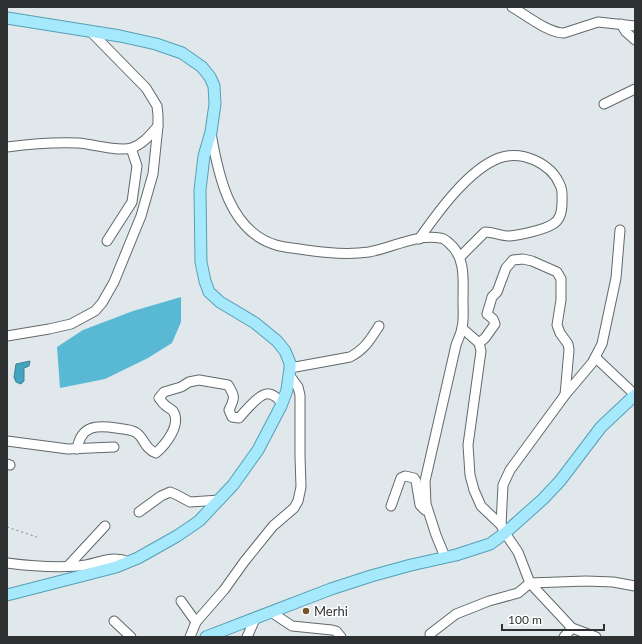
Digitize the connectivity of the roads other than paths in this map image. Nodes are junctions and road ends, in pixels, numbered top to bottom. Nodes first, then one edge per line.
1 (512, 7) edge
2 (7, 18) edge
3 (621, 24) junction
4 (635, 26) edge
5 (91, 32) junction
6 (635, 40) edge
7 (635, 88) edge
8 (604, 104) dead end
9 (158, 126) junction
10 (211, 132) junction
11 (7, 147) edge
12 (132, 148) junction
13 (620, 230) dead end
14 (419, 239) junction
15 (107, 241) dead end
16 (460, 257) junction
17 (379, 326) dead end
18 (462, 328) junction
19 (7, 336) edge
20 (479, 343) junction
21 (596, 358) junction
22 (290, 372) junction
23 (634, 391) edge
24 (565, 395) junction
25 (282, 403) junction
26 (7, 441) edge
27 (114, 447) dead end
28 (77, 448) junction
29 (220, 500) junction
30 (391, 506) dead end
31 (139, 512) dead end
32 (430, 519) junction
33 (105, 526) dead end
34 (503, 529) junction
35 (445, 557) junction
36 (129, 562) junction
37 (7, 564) edge
38 (68, 566) junction
39 (530, 583) junction
40 (635, 586) edge
41 (7, 595) edge
42 (181, 601) dead end
43 (270, 612) junction
44 (256, 617) junction
45 (114, 621) dead end
46 (196, 622) junction
47 (572, 628) junction
48 (430, 634) dead end
49 (131, 637) edge
50 (190, 637) edge
51 (206, 637) edge
52 (247, 637) edge
53 (341, 637) edge
54 (564, 637) edge
55 (596, 637) edge

1 - 3 street
2 - 5 main road
3 - 4 street
3 - 6 street
5 - 9 street
5 - 10 main road
7 - 8 street
9 - 12 street
9 - 19 street
10 - 14 street
10 - 22 main road
11 - 12 street
12 - 15 street
13 - 21 street
14 - 16 street
14 - 16 street
16 - 18 street
17 - 22 street
18 - 20 street
18 - 32 street
20 - 24 street
20 - 34 street
21 - 23 street
21 - 24 street
22 - 25 main road
22 - 46 street
23 - 34 main road
24 - 34 street
25 - 28 street
25 - 29 main road
26 - 28 street
27 - 28 street
29 - 31 street
29 - 36 main road
30 - 32 street
32 - 35 street
33 - 38 street
34 - 35 main road
34 - 39 street
35 - 43 main road
36 - 38 street
36 - 41 main road
37 - 38 street
39 - 40 street
39 - 47 street
39 - 48 street
42 - 46 street
43 - 44 main road
43 - 53 street
44 - 51 main road
44 - 52 street
45 - 49 street
46 - 50 street
47 - 54 street
47 - 55 street

